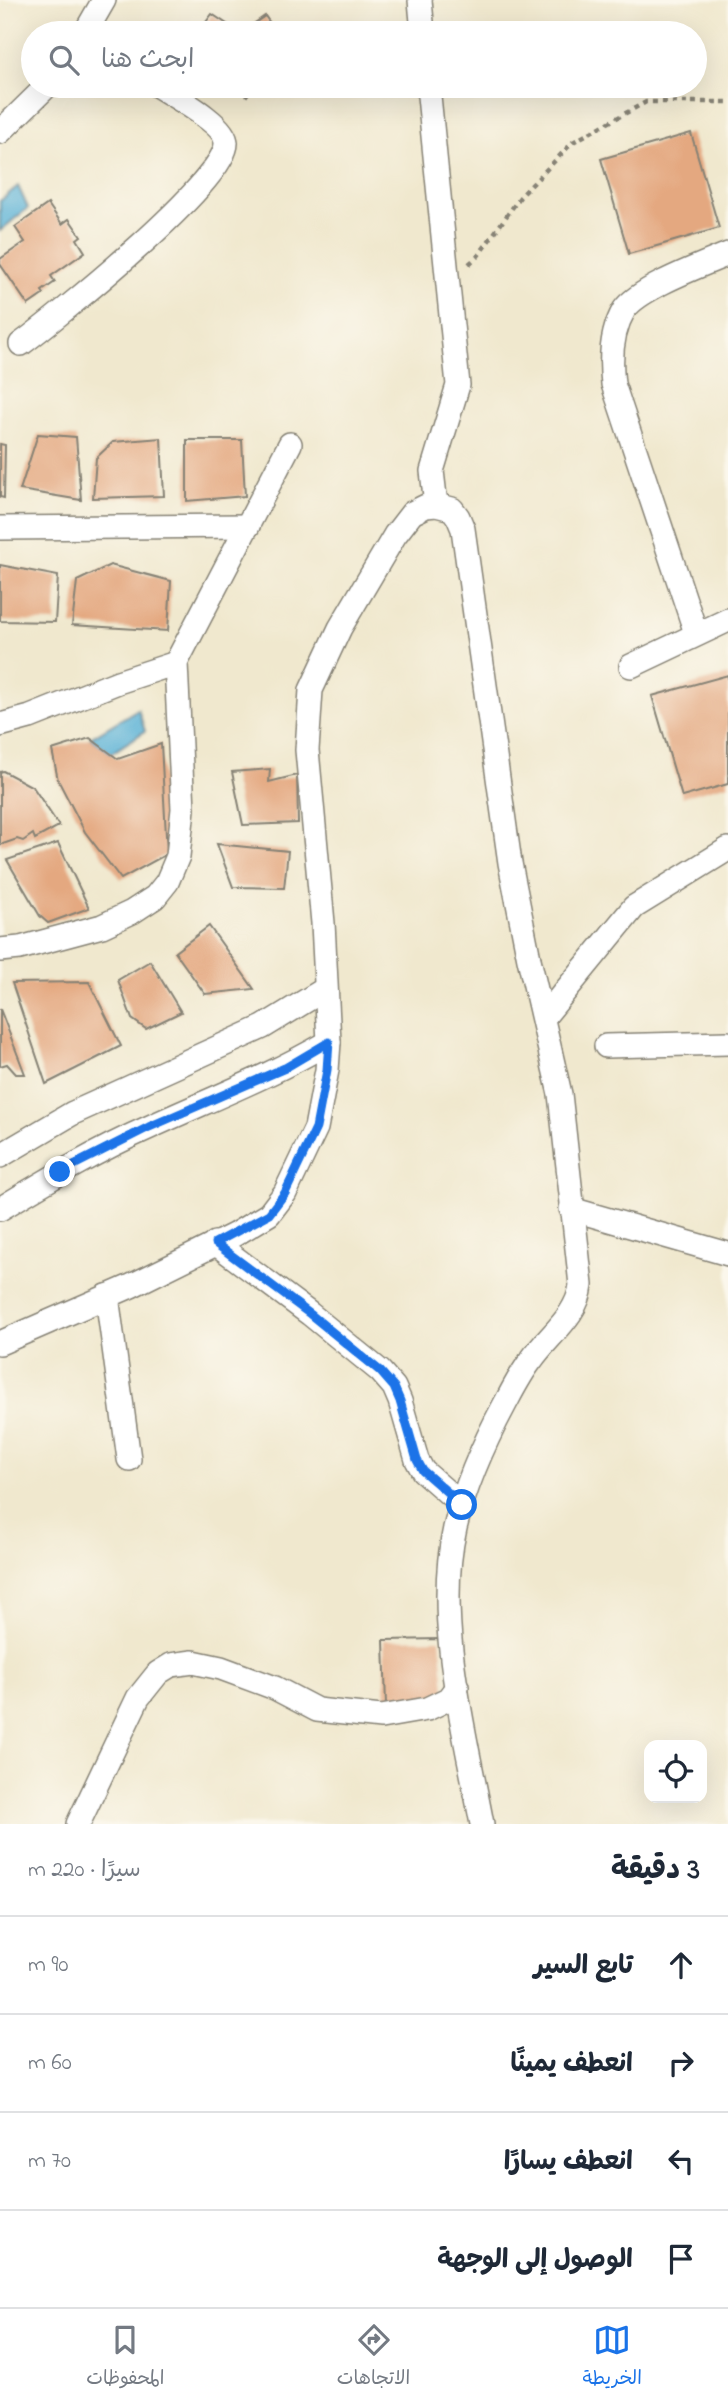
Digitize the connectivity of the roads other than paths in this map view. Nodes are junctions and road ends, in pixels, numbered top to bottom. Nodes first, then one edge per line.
1 (104, 0) edge
2 (419, 0) edge
3 (92, 21) edge
4 (422, 21) edge
5 (35, 98) edge
6 (176, 98) edge
7 (429, 98) edge
8 (0, 132) edge
9 (728, 254) edge
10 (21, 344) dead end
11 (290, 444) dead end
12 (436, 505) junction
13 (248, 527) junction
14 (0, 528) edge
15 (728, 620) edge
16 (696, 634) junction
17 (176, 663) junction
18 (631, 666) dead end
19 (0, 725) edge
20 (728, 849) edge
21 (0, 950) edge
22 (325, 989) junction
23 (544, 1017) junction
24 (329, 1042) junction
25 (728, 1044) edge
26 (606, 1046) dead end
27 (0, 1156) edge
28 (0, 1209) edge
29 (571, 1209) junction
30 (215, 1243) junction
31 (728, 1254) edge
32 (107, 1296) junction
33 (0, 1342) edge
34 (129, 1459) dead end
35 (462, 1505) junction
36 (457, 1687) junction
37 (78, 1824) edge
38 (481, 1824) edge

1 - 3 street
2 - 4 street
5 - 8 street
6 - 10 street
7 - 12 street
9 - 16 street
11 - 13 street
12 - 22 street
12 - 23 street
13 - 14 street
13 - 17 street
15 - 16 street
16 - 18 street
17 - 19 street
17 - 21 street
20 - 23 street
22 - 24 street
22 - 27 street
23 - 29 street
24 - 28 street
24 - 30 street
25 - 26 street
29 - 31 street
29 - 35 street
30 - 32 street
30 - 35 street
32 - 33 street
32 - 34 street
35 - 36 street
36 - 37 street
36 - 38 street

